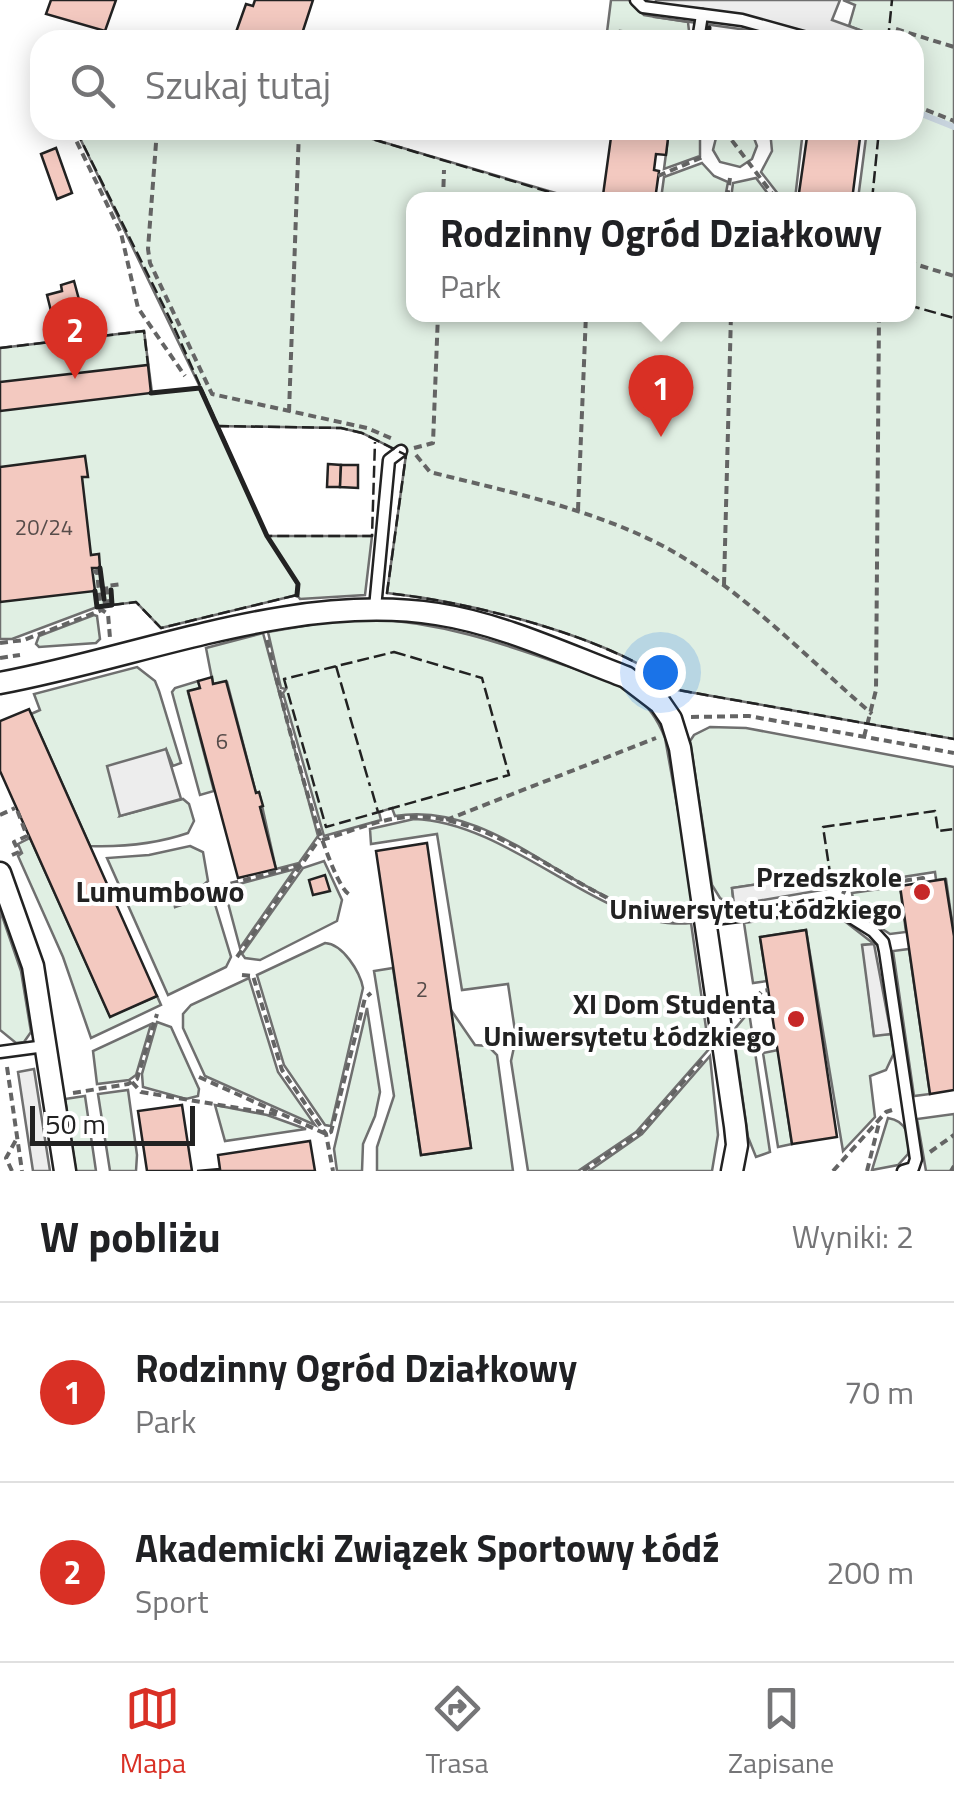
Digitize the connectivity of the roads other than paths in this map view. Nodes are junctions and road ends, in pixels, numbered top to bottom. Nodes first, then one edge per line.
1 (636, 0) edge
2 (702, 14) junction
3 (700, 30) edge
4 (778, 30) edge
5 (406, 450) road end
6 (375, 608) junction
7 (0, 683) edge
8 (0, 873) edge
9 (700, 920) junction
10 (46, 1046) junction
11 (2, 1051) edge
12 (65, 1171) edge
13 (732, 1171) edge
14 (904, 1171) edge

1 - 2 lane
2 - 3 lane
2 - 4 lane
5 - 6 lane
6 - 7 street
6 - 9 street
8 - 10 street
9 - 13 street
9 - 14 lane
10 - 11 lane
10 - 12 street

